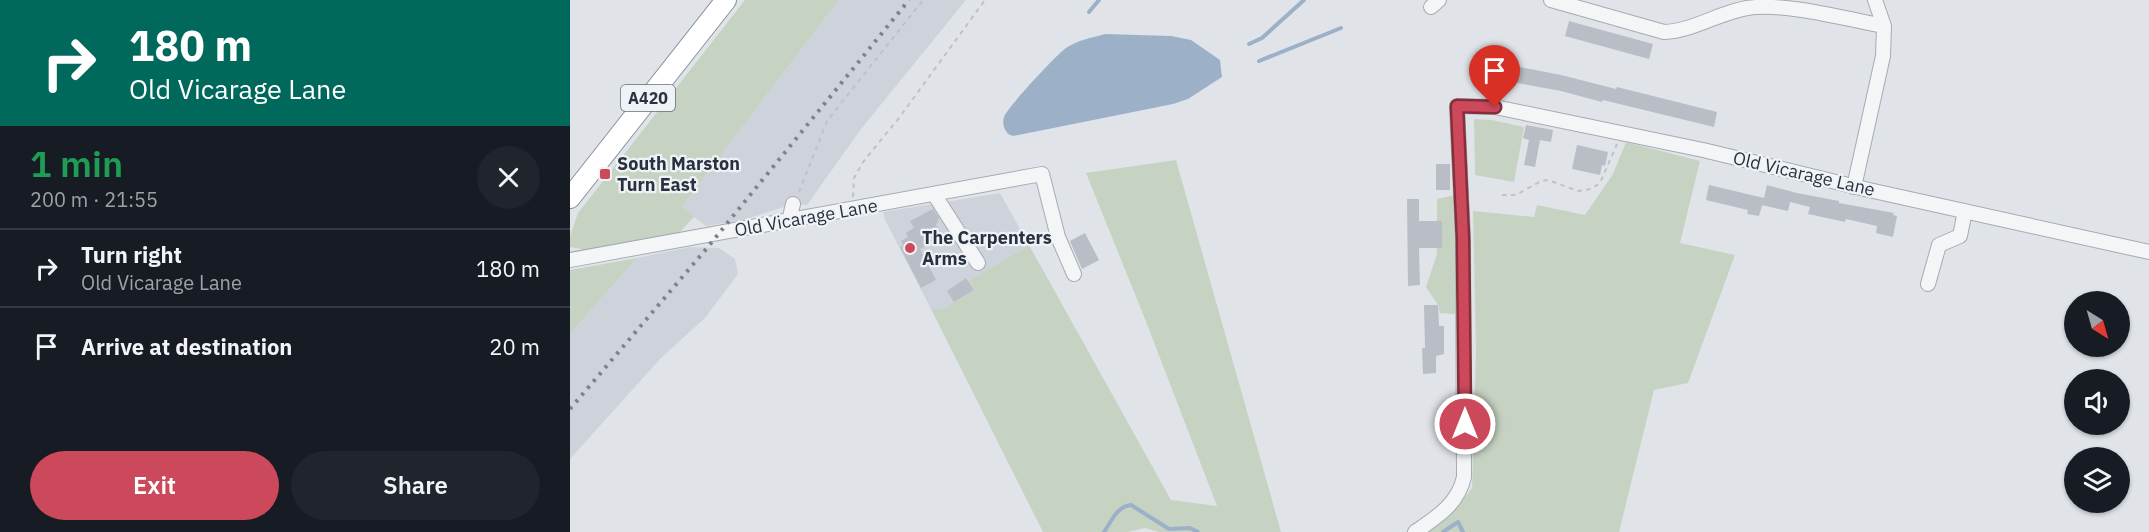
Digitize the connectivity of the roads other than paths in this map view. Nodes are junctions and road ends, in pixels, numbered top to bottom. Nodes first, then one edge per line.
1 (726, 0) edge
2 (1551, 0) edge
3 (1875, 0) edge
4 (1884, 26) junction
5 (1854, 187) junction
6 (934, 194) junction
7 (570, 198) edge
8 (794, 204) road end
9 (1965, 211) junction
10 (789, 221) junction
11 (2149, 252) edge
12 (570, 260) edge
13 (978, 263) dead end
14 (1074, 274) dead end
15 (1928, 284) dead end
16 (1415, 532) edge

1 - 7 highway, A420
2 - 4 street
3 - 4 street
4 - 5 street
5 - 9 street, Old Vicarage Lane
5 - 16 street, Old Vicarage Lane
6 - 10 street, Old Vicarage Lane
6 - 13 street
6 - 14 street, Old Vicarage Lane
8 - 10 street
9 - 11 street, Old Vicarage Lane
9 - 15 street
10 - 12 street, Old Vicarage Lane

